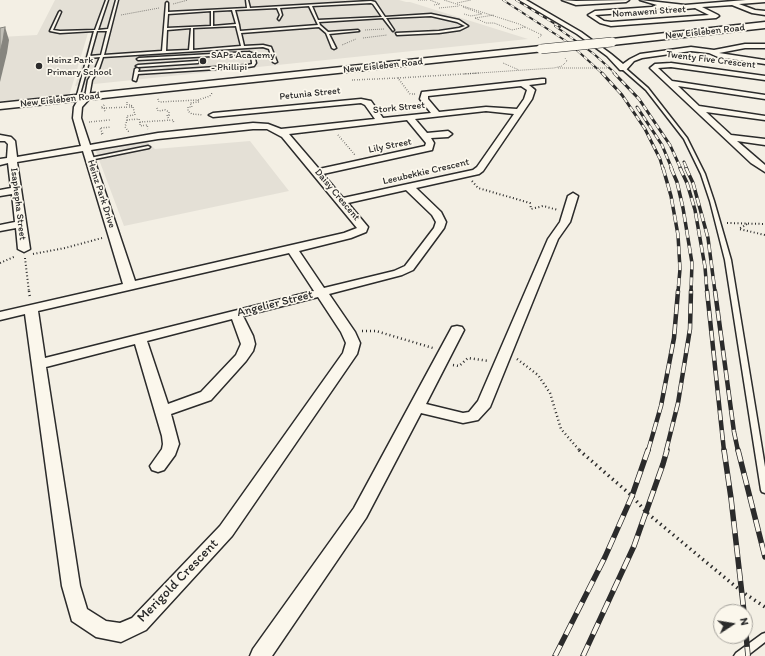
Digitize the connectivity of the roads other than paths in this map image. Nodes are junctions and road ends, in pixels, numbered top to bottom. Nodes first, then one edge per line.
1 (247, 0) edge
2 (522, 0) edge
3 (565, 0) edge
4 (626, 0) edge
5 (643, 0) edge
6 (765, 0) edge
7 (107, 1) edge
8 (117, 1) edge
9 (372, 1) edge
10 (608, 1) edge
11 (167, 3) road end
12 (732, 3) junction
13 (310, 5) junction
14 (662, 5) junction
15 (278, 7) junction
16 (696, 7) junction
17 (248, 8) junction
18 (233, 9) junction
19 (212, 10) junction
20 (60, 12) dead end
21 (168, 13) junction
22 (765, 13) edge
23 (385, 18) junction
24 (280, 19) dead end
25 (318, 21) junction
26 (238, 25) junction
27 (765, 25) edge
28 (212, 26) junction
29 (320, 26) junction
30 (192, 28) junction
31 (166, 29) junction
32 (393, 29) road end
33 (96, 30) junction
34 (109, 30) junction
35 (358, 31) road end
36 (240, 32) junction
37 (327, 33) junction
38 (397, 34) road end
39 (753, 39) dead end
40 (749, 46) junction
41 (765, 46) edge
42 (243, 47) junction
43 (334, 48) road end
44 (191, 50) junction
45 (196, 50) junction
46 (712, 51) junction
47 (164, 52) junction
48 (140, 54) junction
49 (609, 55) junction
50 (102, 56) junction
51 (197, 56) junction
52 (88, 57) junction
53 (636, 58) junction
54 (139, 59) junction
55 (197, 62) junction
56 (275, 62) dead end
57 (765, 62) edge
58 (138, 66) junction
59 (623, 68) junction
60 (196, 69) junction
61 (137, 73) junction
62 (83, 76) junction
63 (93, 76) junction
64 (765, 78) edge
65 (135, 80) dead end
66 (542, 81) dead end
67 (523, 83) junction
68 (671, 84) junction
69 (765, 97) edge
70 (81, 99) junction
71 (0, 106) edge
72 (697, 108) junction
73 (520, 112) junction
74 (231, 113) junction
75 (213, 115) road end
76 (437, 115) junction
77 (410, 118) junction
78 (765, 118) edge
79 (381, 121) junction
80 (235, 128) junction
81 (281, 132) junction
82 (448, 134) dead end
83 (425, 136) junction
84 (0, 138) edge
85 (729, 138) junction
86 (765, 142) edge
87 (84, 143) junction
88 (148, 148) dead end
89 (90, 159) junction
90 (12, 160) junction
91 (0, 162) edge
92 (765, 169) edge
93 (317, 172) junction
94 (409, 187) junction
95 (16, 190) junction
96 (0, 193) edge
97 (573, 196) dead end
98 (342, 201) junction
99 (20, 224) junction
100 (0, 228) edge
101 (292, 249) junction
102 (24, 251) road end
103 (130, 286) junction
104 (322, 292) junction
105 (31, 309) junction
106 (236, 314) junction
107 (0, 316) edge
108 (457, 330) dead end
109 (140, 338) junction
110 (39, 364) junction
111 (416, 407) junction
112 (164, 411) junction
113 (158, 466) dead end
114 (765, 490) edge
115 (765, 636) edge
116 (260, 656) edge
117 (739, 656) edge

1 - 17 lane
2 - 49 street
3 - 10 street
4 - 10 street
5 - 14 street
6 - 12 street
7 - 8 lane
7 - 33 lane
8 - 34 lane
9 - 13 lane
9 - 23 lane
11 - 21 lane
12 - 16 street
12 - 22 street
13 - 15 lane
13 - 25 lane
14 - 16 street
14 - 16 street, Nomaweni Street
15 - 17 lane
15 - 24 lane
17 - 18 lane
18 - 19 lane
18 - 26 lane
19 - 21 lane
19 - 28 lane
20 - 33 lane
21 - 31 lane
23 - 25 lane
23 - 32 lane
23 - 38 lane
25 - 29 lane
26 - 28 lane
26 - 36 lane
27 - 70 main road, New Eisleben Road, bridge
28 - 30 lane
29 - 36 lane
29 - 37 lane
30 - 31 lane
30 - 44 lane
31 - 47 lane
33 - 34 lane
33 - 52 lane
34 - 50 lane
35 - 37 lane
36 - 42 lane
37 - 43 lane
39 - 40 street
40 - 41 street
40 - 46 street
42 - 45 lane
42 - 56 lane
44 - 45 lane
44 - 47 lane
45 - 51 lane
46 - 53 street
46 - 57 street
47 - 48 lane
48 - 50 lane
48 - 54 lane
49 - 53 street
49 - 59 street
50 - 52 lane
50 - 63 lane
51 - 54 lane
51 - 55 lane
51 - 60 lane
52 - 62 lane
53 - 59 street
54 - 58 lane
55 - 58 lane
55 - 60 lane
58 - 61 lane
59 - 114 lane
60 - 61 lane
61 - 65 lane
62 - 63 lane
62 - 70 lane
63 - 70 lane
64 - 68 street, Twenty Five Crescent
66 - 67 street
67 - 73 street, Leeubekkie Crescent
67 - 76 street
68 - 69 street
68 - 72 street, Twenty Five Crescent
70 - 71 main road, New Eisleben Road
70 - 87 street, Heinz Park Drive
72 - 78 street
72 - 85 street, Twenty Five Crescent
73 - 76 street, Stork Street
73 - 94 street, Leeubekkie Crescent
74 - 75 street, Petunia Street
74 - 79 street, Petunia Street
74 - 80 street
76 - 77 street, Stork Street
77 - 79 street, Stork Street
77 - 83 street, Lily Street
79 - 81 street, Stork Street
80 - 81 street
80 - 87 street
81 - 93 street, Daisy Crescent
82 - 83 street
83 - 93 street, Lily Street
84 - 90 street, Isaphepha Street
85 - 86 street
85 - 92 street, Twenty Five Crescent
87 - 89 street, Heinz Park Drive
87 - 90 street
88 - 89 lane
89 - 103 street, Heinz Park Drive
90 - 91 street
90 - 95 street, Isaphepha Street
93 - 98 street, Daisy Crescent
94 - 98 street, Leeubekkie Crescent
94 - 104 street, Angelier Street
95 - 96 street
95 - 99 street, Isaphepha Street
97 - 111 street
98 - 101 street, Daisy Crescent
99 - 100 street
99 - 102 street, Isaphepha Street
101 - 103 street, Daisy Crescent
101 - 104 street, Merigold Crescent
103 - 105 street, Daisy Crescent
104 - 106 street, Angelier Street
104 - 110 street, Merigold Crescent
105 - 107 street, Daisy Crescent
105 - 110 street, Merigold Crescent
106 - 109 street, Angelier Street
106 - 112 street
108 - 111 street
109 - 110 street, Angelier Street
109 - 112 street
111 - 116 street
112 - 113 street
115 - 117 lane

